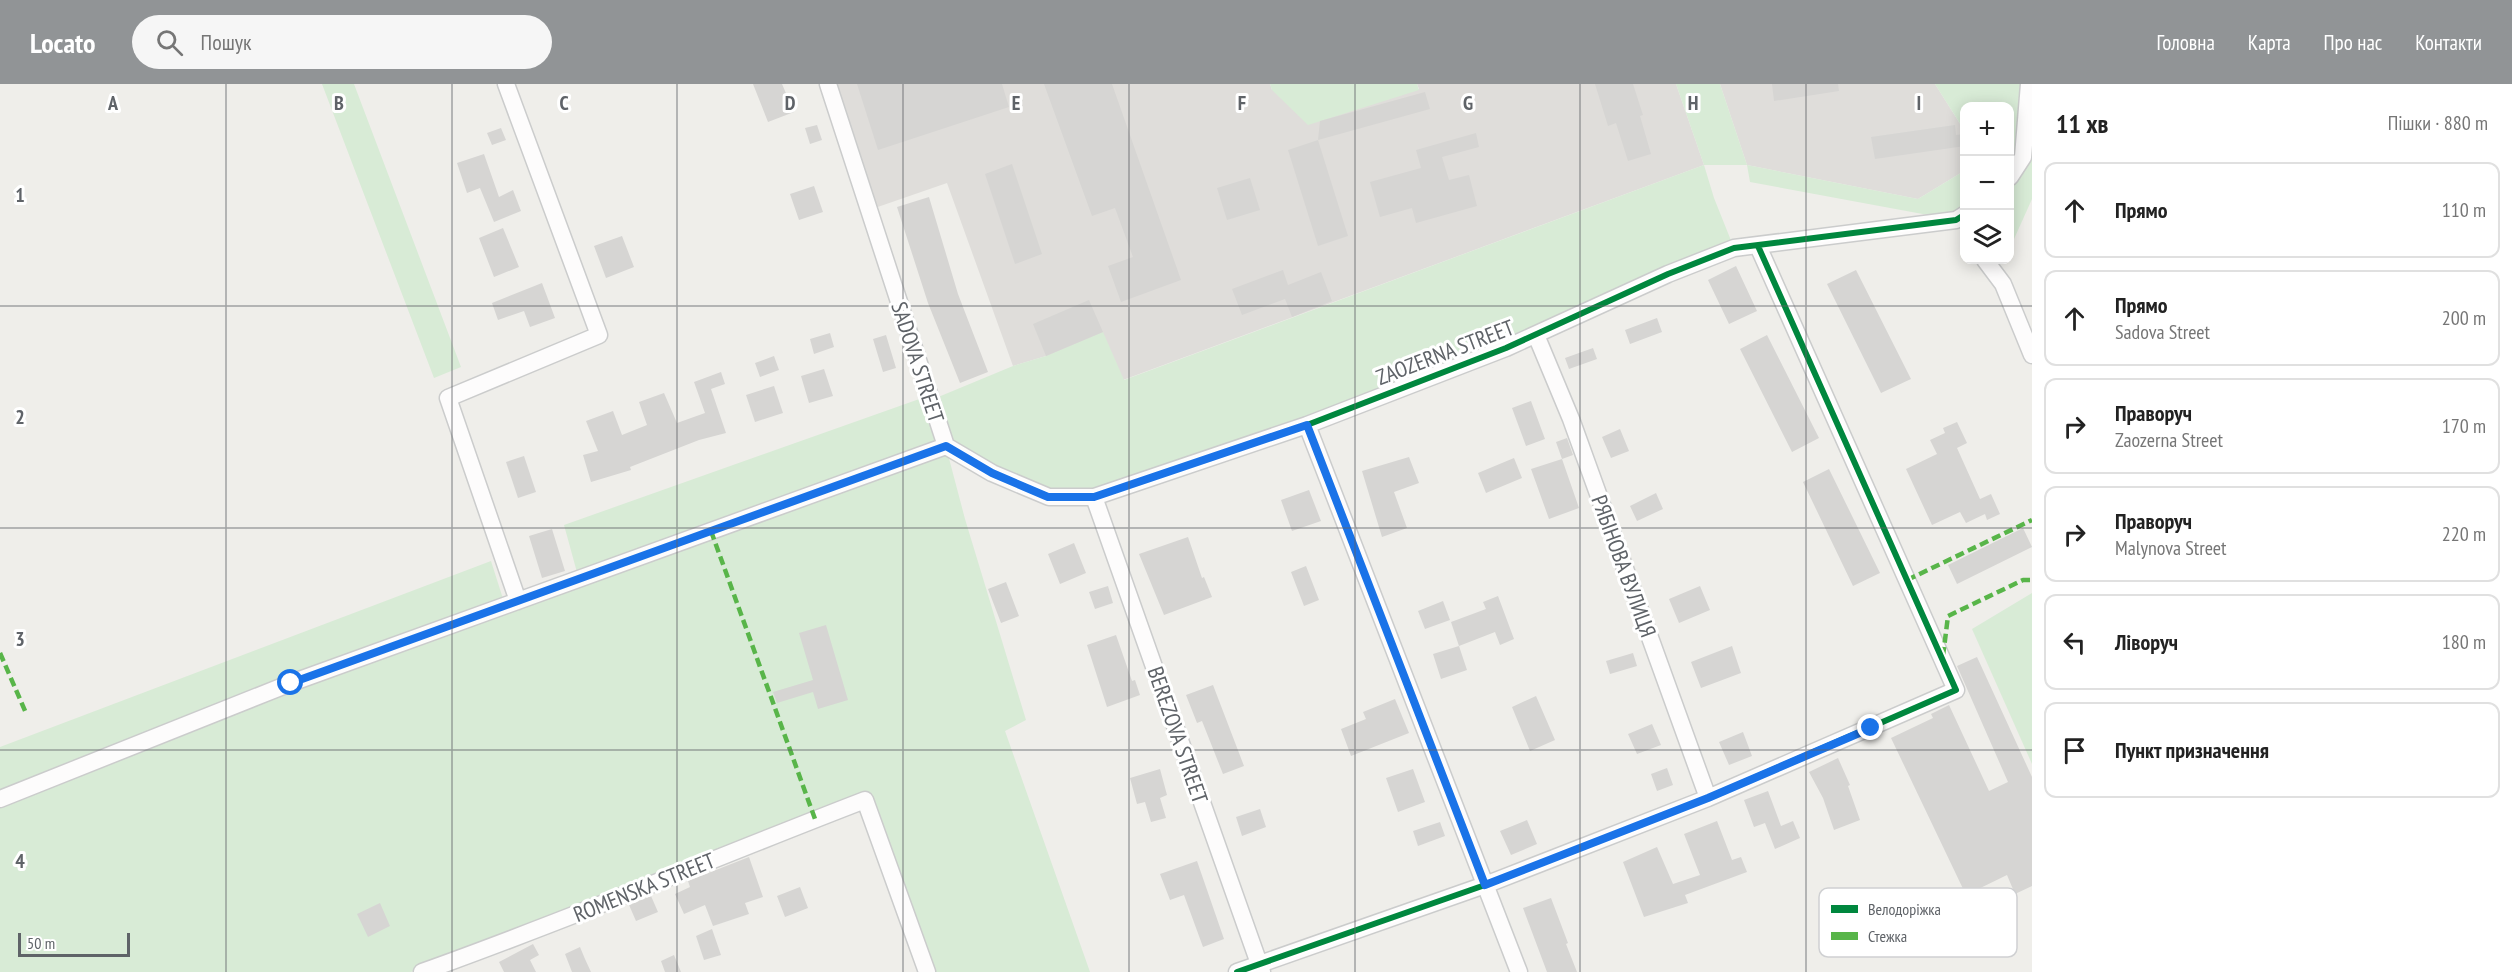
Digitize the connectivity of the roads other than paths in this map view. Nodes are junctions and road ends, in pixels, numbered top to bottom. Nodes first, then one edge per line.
1 (506, 84) edge
2 (828, 84) edge
3 (2029, 84) edge
4 (2014, 171) edge
5 (1960, 223) edge
6 (1758, 246) junction
7 (1988, 264) edge
8 (1536, 335) junction
9 (2032, 355) edge
10 (1307, 425) junction
11 (946, 446) junction
12 (1094, 497) junction
13 (518, 601) junction
14 (0, 798) edge
15 (1708, 798) junction
16 (1485, 885) junction
17 (1260, 968) edge
18 (422, 972) edge
19 (927, 972) edge
20 (1237, 972) edge
21 (1520, 972) edge

1 - 13 street
2 - 11 street, SADOVA STREET
3 - 4 street
5 - 6 street, ZAOZERNA STREET
6 - 8 street, ZAOZERNA STREET
6 - 15 street
7 - 9 street
8 - 10 street, ZAOZERNA STREET
8 - 15 street, РЯБІНОВА ВУЛИЦЯ
10 - 12 street, ZAOZERNA STREET
10 - 16 street
11 - 12 street, ZAOZERNA STREET
11 - 13 street, SADOVA STREET
12 - 17 street, BEREZOVA STREET
13 - 14 street, SADOVA STREET
15 - 16 street
16 - 17 street
16 - 21 street
17 - 20 street
18 - 19 street, ROMENSKA STREET

